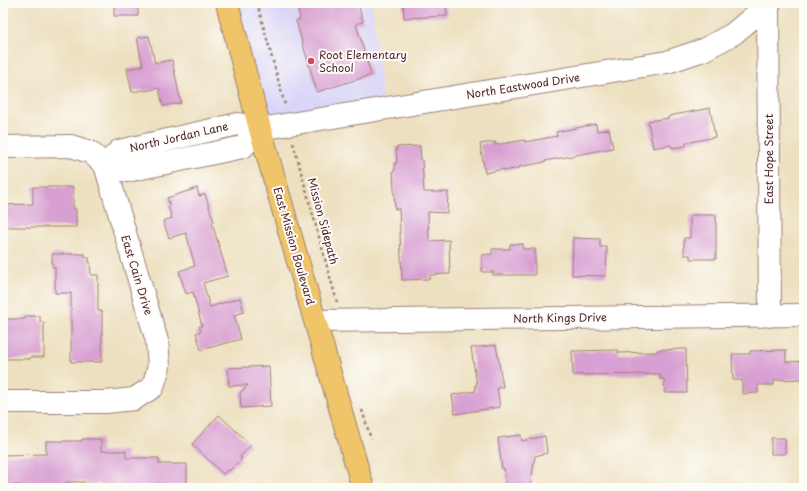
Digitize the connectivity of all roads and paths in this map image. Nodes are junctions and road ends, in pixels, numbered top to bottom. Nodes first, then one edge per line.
1 (227, 3) edge
2 (257, 3) edge
3 (769, 3) edge
4 (286, 108) dead end
5 (260, 129) junction
6 (293, 142) dead end
7 (3, 147) edge
8 (104, 165) junction
9 (338, 304) dead end
10 (804, 315) edge
11 (770, 316) junction
12 (316, 321) junction
13 (3, 402) edge
14 (363, 488) edge

1 - 5 main road, East Mission Boulevard
2 - 4 path
3 - 5 street, North Eastwood Drive
3 - 11 street, East Hope Street
5 - 8 street, North Jordan Lane
5 - 12 main road, East Mission Boulevard
6 - 9 path, Mission Sidepath
7 - 8 street
8 - 13 street, East Cain Drive
10 - 11 street, North Kings Drive
11 - 12 street, North Kings Drive
12 - 14 main road, East Mission Boulevard

